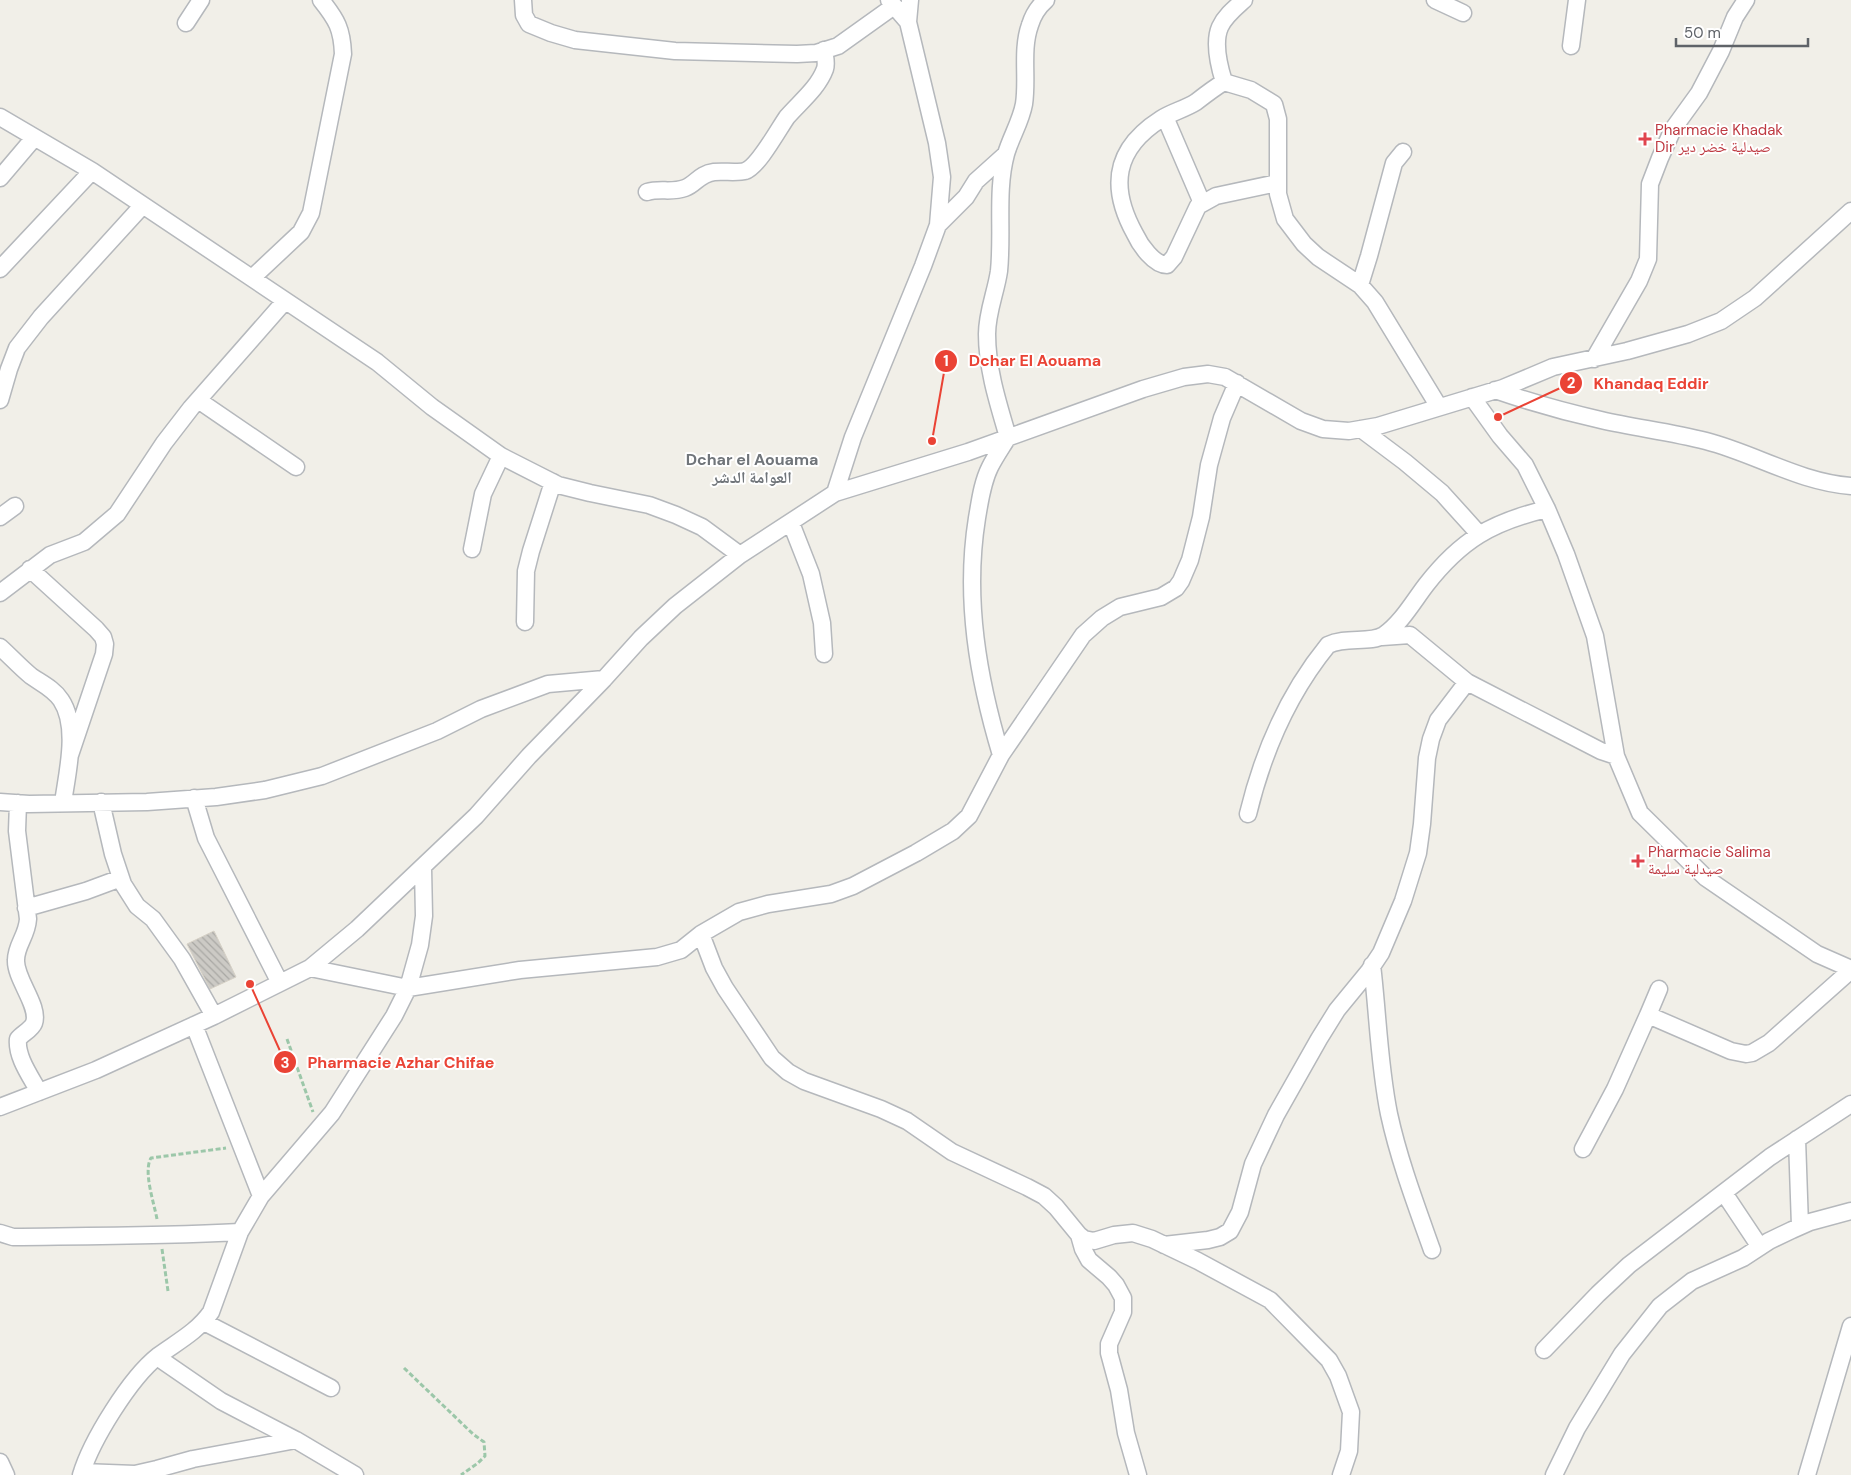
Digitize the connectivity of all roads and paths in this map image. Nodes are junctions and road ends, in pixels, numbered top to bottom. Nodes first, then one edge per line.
1 (321, 0) edge
2 (523, 0) edge
3 (910, 0) edge
4 (1046, 0) edge
5 (1244, 0) edge
6 (1434, 0) edge
7 (1578, 0) edge
8 (1746, 0) edge
9 (197, 1) edge
10 (892, 3) edge
11 (1463, 13) dead end
12 (908, 22) junction
13 (186, 23) dead end
14 (1571, 46) dead end
15 (824, 50) junction
16 (1224, 82) junction
17 (0, 117) edge
18 (1165, 117) junction
19 (34, 138) junction
20 (1403, 152) dead end
21 (1006, 154) junction
22 (92, 171) junction
23 (0, 178) edge
24 (1277, 183) junction
25 (647, 192) dead end
26 (1202, 203) junction
27 (143, 205) junction
28 (1851, 210) edge
29 (938, 225) junction
30 (0, 269) edge
31 (252, 278) junction
32 (1360, 285) junction
33 (286, 301) junction
34 (1594, 359) junction
35 (1237, 383) junction
36 (1495, 390) junction
37 (1472, 397) junction
38 (0, 400) edge
39 (198, 400) junction
40 (1439, 407) junction
41 (1361, 429) junction
42 (1008, 437) junction
43 (501, 456) junction
44 (296, 467) dead end
45 (553, 482) junction
46 (1851, 486) edge
47 (835, 493) junction
48 (15, 506) dead end
49 (1547, 509) junction
50 (0, 517) edge
51 (791, 523) junction
52 (1479, 534) junction
53 (472, 549) dead end
54 (740, 555) junction
55 (30, 570) junction
56 (0, 593) edge
57 (525, 622) dead end
58 (1382, 636) junction
59 (0, 646) edge
60 (824, 654) dead end
61 (604, 679) junction
62 (1467, 682) junction
63 (70, 754) junction
64 (1001, 755) junction
65 (1616, 756) junction
66 (194, 798) junction
67 (0, 802) edge
68 (101, 802) junction
69 (18, 803) junction
70 (63, 803) junction
71 (1248, 814) dead end
72 (423, 868) junction
73 (121, 878) junction
74 (26, 908) junction
75 (701, 934) junction
76 (1372, 966) junction
77 (310, 968) junction
78 (1851, 970) edge
79 (280, 983) junction
80 (408, 988) junction
81 (1659, 989) dead end
82 (1648, 1015) junction
83 (214, 1016) junction
84 (194, 1025) junction
85 (287, 1039) dead end
86 (40, 1092) junction
87 (1851, 1104) edge
88 (0, 1107) edge
89 (318, 1128) junction
90 (1797, 1139) junction
91 (241, 1146) junction
92 (1583, 1150) dead end
93 (1724, 1192) junction
94 (261, 1196) junction
95 (1851, 1211) edge
96 (1800, 1226) junction
97 (240, 1232) junction
98 (0, 1233) edge
99 (1079, 1235) junction
100 (161, 1236) junction
101 (1164, 1245) junction
102 (1760, 1247) junction
103 (1432, 1250) dead end
104 (168, 1291) dead end
105 (204, 1322) junction
106 (1851, 1326) edge
107 (1544, 1350) dead end
108 (157, 1357) junction
109 (404, 1368) dead end
110 (331, 1388) dead end
111 (296, 1440) junction
112 (0, 1462) edge
113 (81, 1473) edge
114 (6, 1475) edge
115 (355, 1475) edge
116 (461, 1475) edge
117 (1138, 1475) edge
118 (1342, 1475) edge
119 (1554, 1475) edge
120 (1808, 1475) edge

1 - 31 street
2 - 15 street
3 - 12 street
4 - 21 street
5 - 16 street
6 - 11 street
7 - 14 street
8 - 34 street
9 - 13 street
10 - 12 street
10 - 15 street
12 - 29 street
15 - 25 street
16 - 18 street
16 - 24 street
17 - 19 street
18 - 26 street
18 - 26 street
19 - 22 street
19 - 23 street
20 - 32 street
21 - 29 street
21 - 42 street
22 - 27 street
22 - 30 street
24 - 26 street
24 - 32 street
27 - 31 street
27 - 38 street
28 - 34 street
29 - 47 street
31 - 33 street
32 - 40 street
33 - 39 street
33 - 43 street
34 - 36 street
35 - 41 street
35 - 42 street
35 - 64 street
36 - 37 street
36 - 46 street
37 - 40 street
37 - 49 street
39 - 44 street
39 - 55 street
40 - 41 street
41 - 52 street
42 - 47 street
42 - 64 street
43 - 45 street
43 - 53 street
45 - 54 street
45 - 57 street
47 - 51 street
48 - 50 street
49 - 52 street
49 - 65 street
51 - 54 street
51 - 60 street
52 - 58 street
54 - 61 street
55 - 56 street
55 - 63 street
58 - 62 street
58 - 71 street
59 - 63 street
61 - 66 street
61 - 72 street
62 - 65 street
62 - 76 street
63 - 70 street
64 - 75 street
65 - 78 street
66 - 68 street
66 - 79 street
67 - 69 street
68 - 70 street
68 - 73 street
69 - 70 street
69 - 74 street
72 - 77 street
72 - 80 street
73 - 74 street
73 - 83 street
74 - 86 street
75 - 80 street
75 - 99 street
76 - 101 street
76 - 103 street
77 - 79 street
77 - 80 street
78 - 82 street
79 - 83 street
80 - 89 street
81 - 82 street
82 - 92 street
83 - 84 street
84 - 86 street
84 - 91 street
85 - 89 path
86 - 88 street
87 - 90 street
89 - 94 street
90 - 93 street
90 - 96 street
91 - 94 street
91 - 100 path
93 - 102 street
93 - 107 street
94 - 97 street
95 - 96 street
96 - 102 street
97 - 100 street
97 - 105 street
98 - 100 street
99 - 101 street
99 - 117 street
100 - 104 path
101 - 118 street
102 - 119 street
105 - 108 street
105 - 110 street
106 - 120 street
108 - 111 street
108 - 113 street
109 - 116 path
111 - 113 street
111 - 115 street
112 - 114 street

